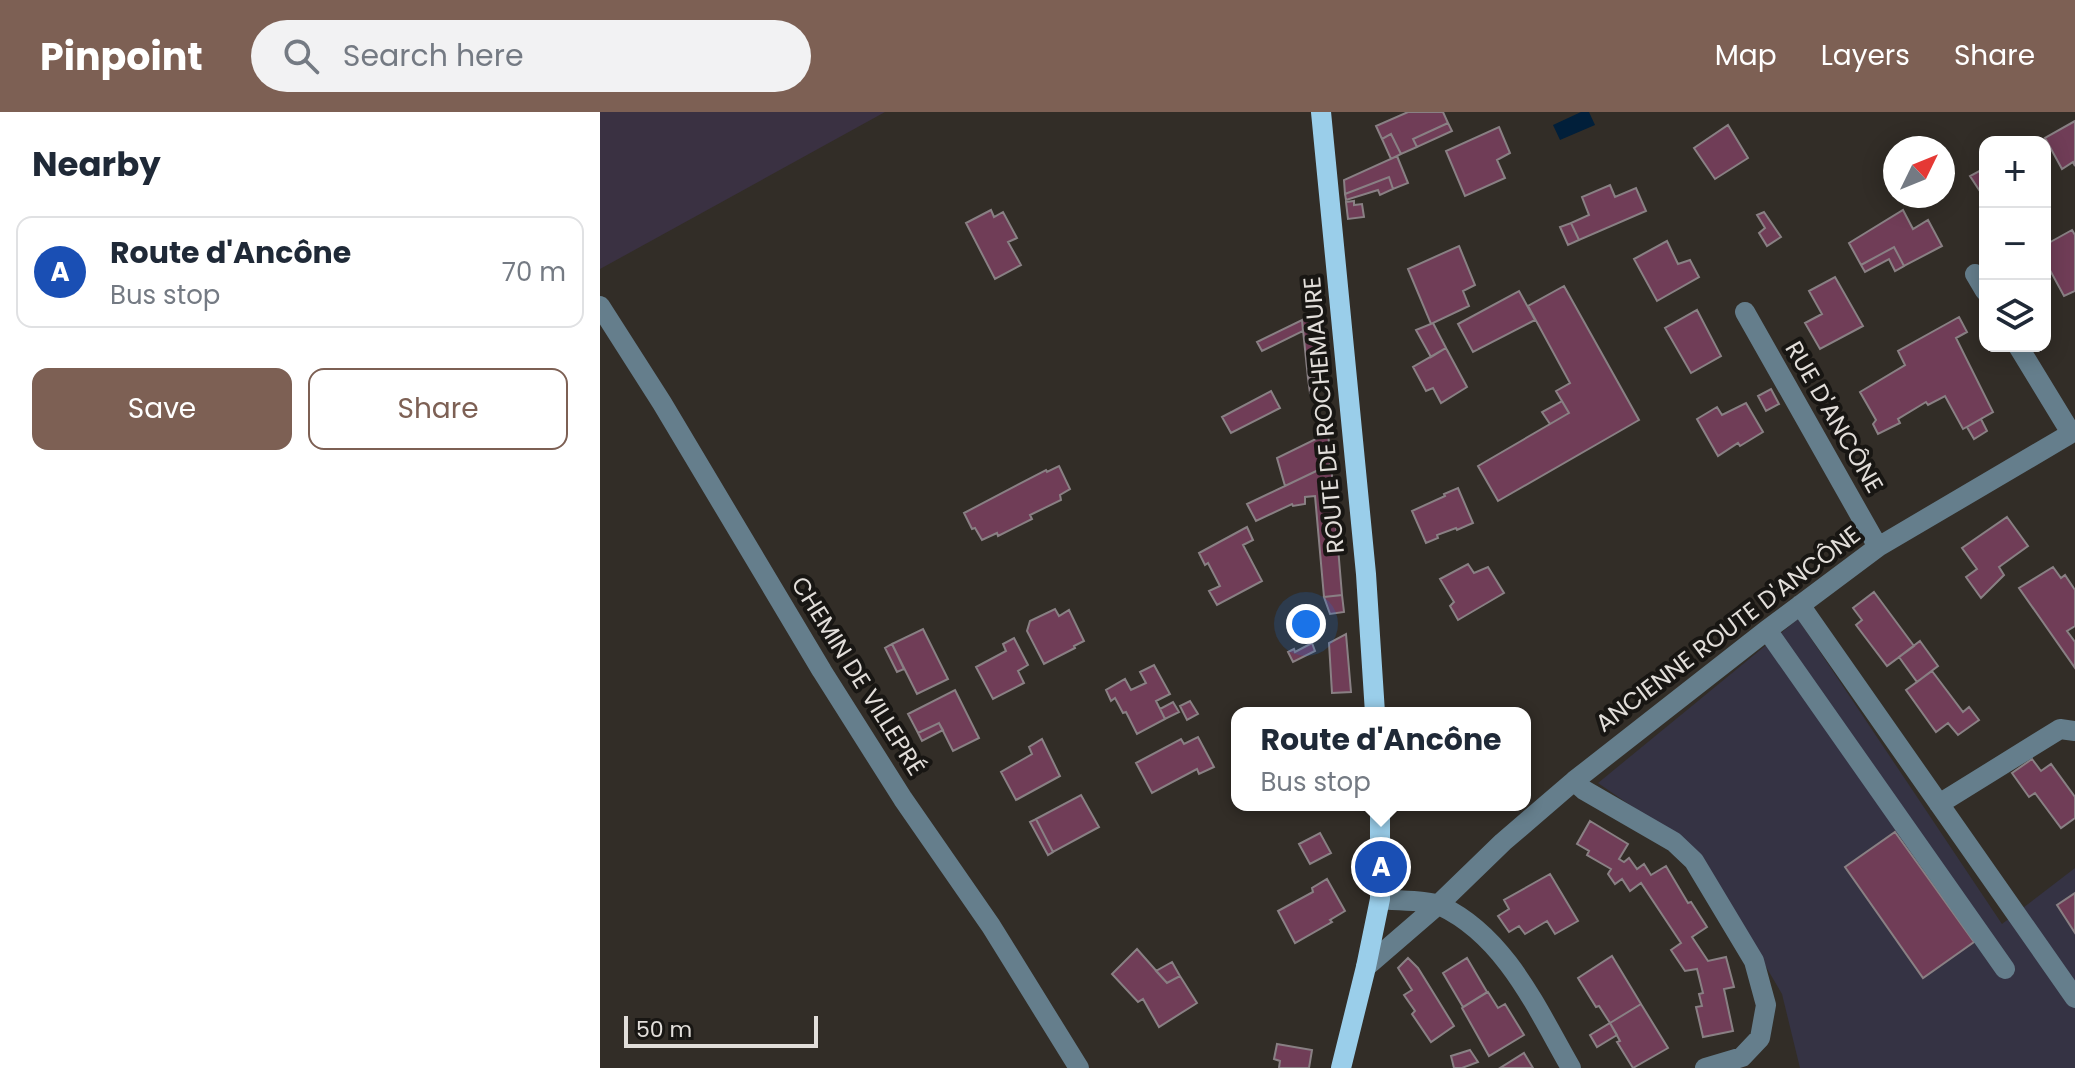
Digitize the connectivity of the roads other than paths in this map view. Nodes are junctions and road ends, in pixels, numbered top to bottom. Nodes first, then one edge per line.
1 (1321, 112) edge
2 (600, 306) edge
3 (1745, 312) dead end
4 (2022, 352) edge
5 (2073, 432) edge
6 (1878, 547) junction
7 (1800, 605) junction
8 (1767, 630) junction
9 (1375, 707) edge
10 (2075, 731) edge
11 (1574, 781) junction
12 (1939, 804) junction
13 (1380, 811) edge
14 (1380, 899) junction
15 (1439, 904) junction
16 (1366, 967) junction
17 (2005, 969) dead end
18 (2075, 998) edge
19 (1079, 1068) edge
20 (1341, 1068) edge
21 (1355, 1068) edge
22 (1571, 1068) edge
23 (1705, 1068) edge

1 - 9 main road, ROUTE DE ROCHEMAURE
2 - 19 street, CHEMIN DE VILLEPRÉ
3 - 6 street, RUE D'ANCÔNE
4 - 5 street
5 - 6 street, ANCIENNE ROUTE D'ANCÔNE
6 - 7 street, ANCIENNE ROUTE D'ANCÔNE
7 - 8 street, ANCIENNE ROUTE D'ANCÔNE
7 - 12 street
8 - 11 street, ANCIENNE ROUTE D'ANCÔNE
8 - 17 street
10 - 12 street
11 - 15 street, ANCIENNE ROUTE D'ANCÔNE
11 - 23 street
12 - 18 street
13 - 14 main road
14 - 15 street
14 - 16 main road
15 - 16 street
15 - 22 street
16 - 20 main road
16 - 21 main road

